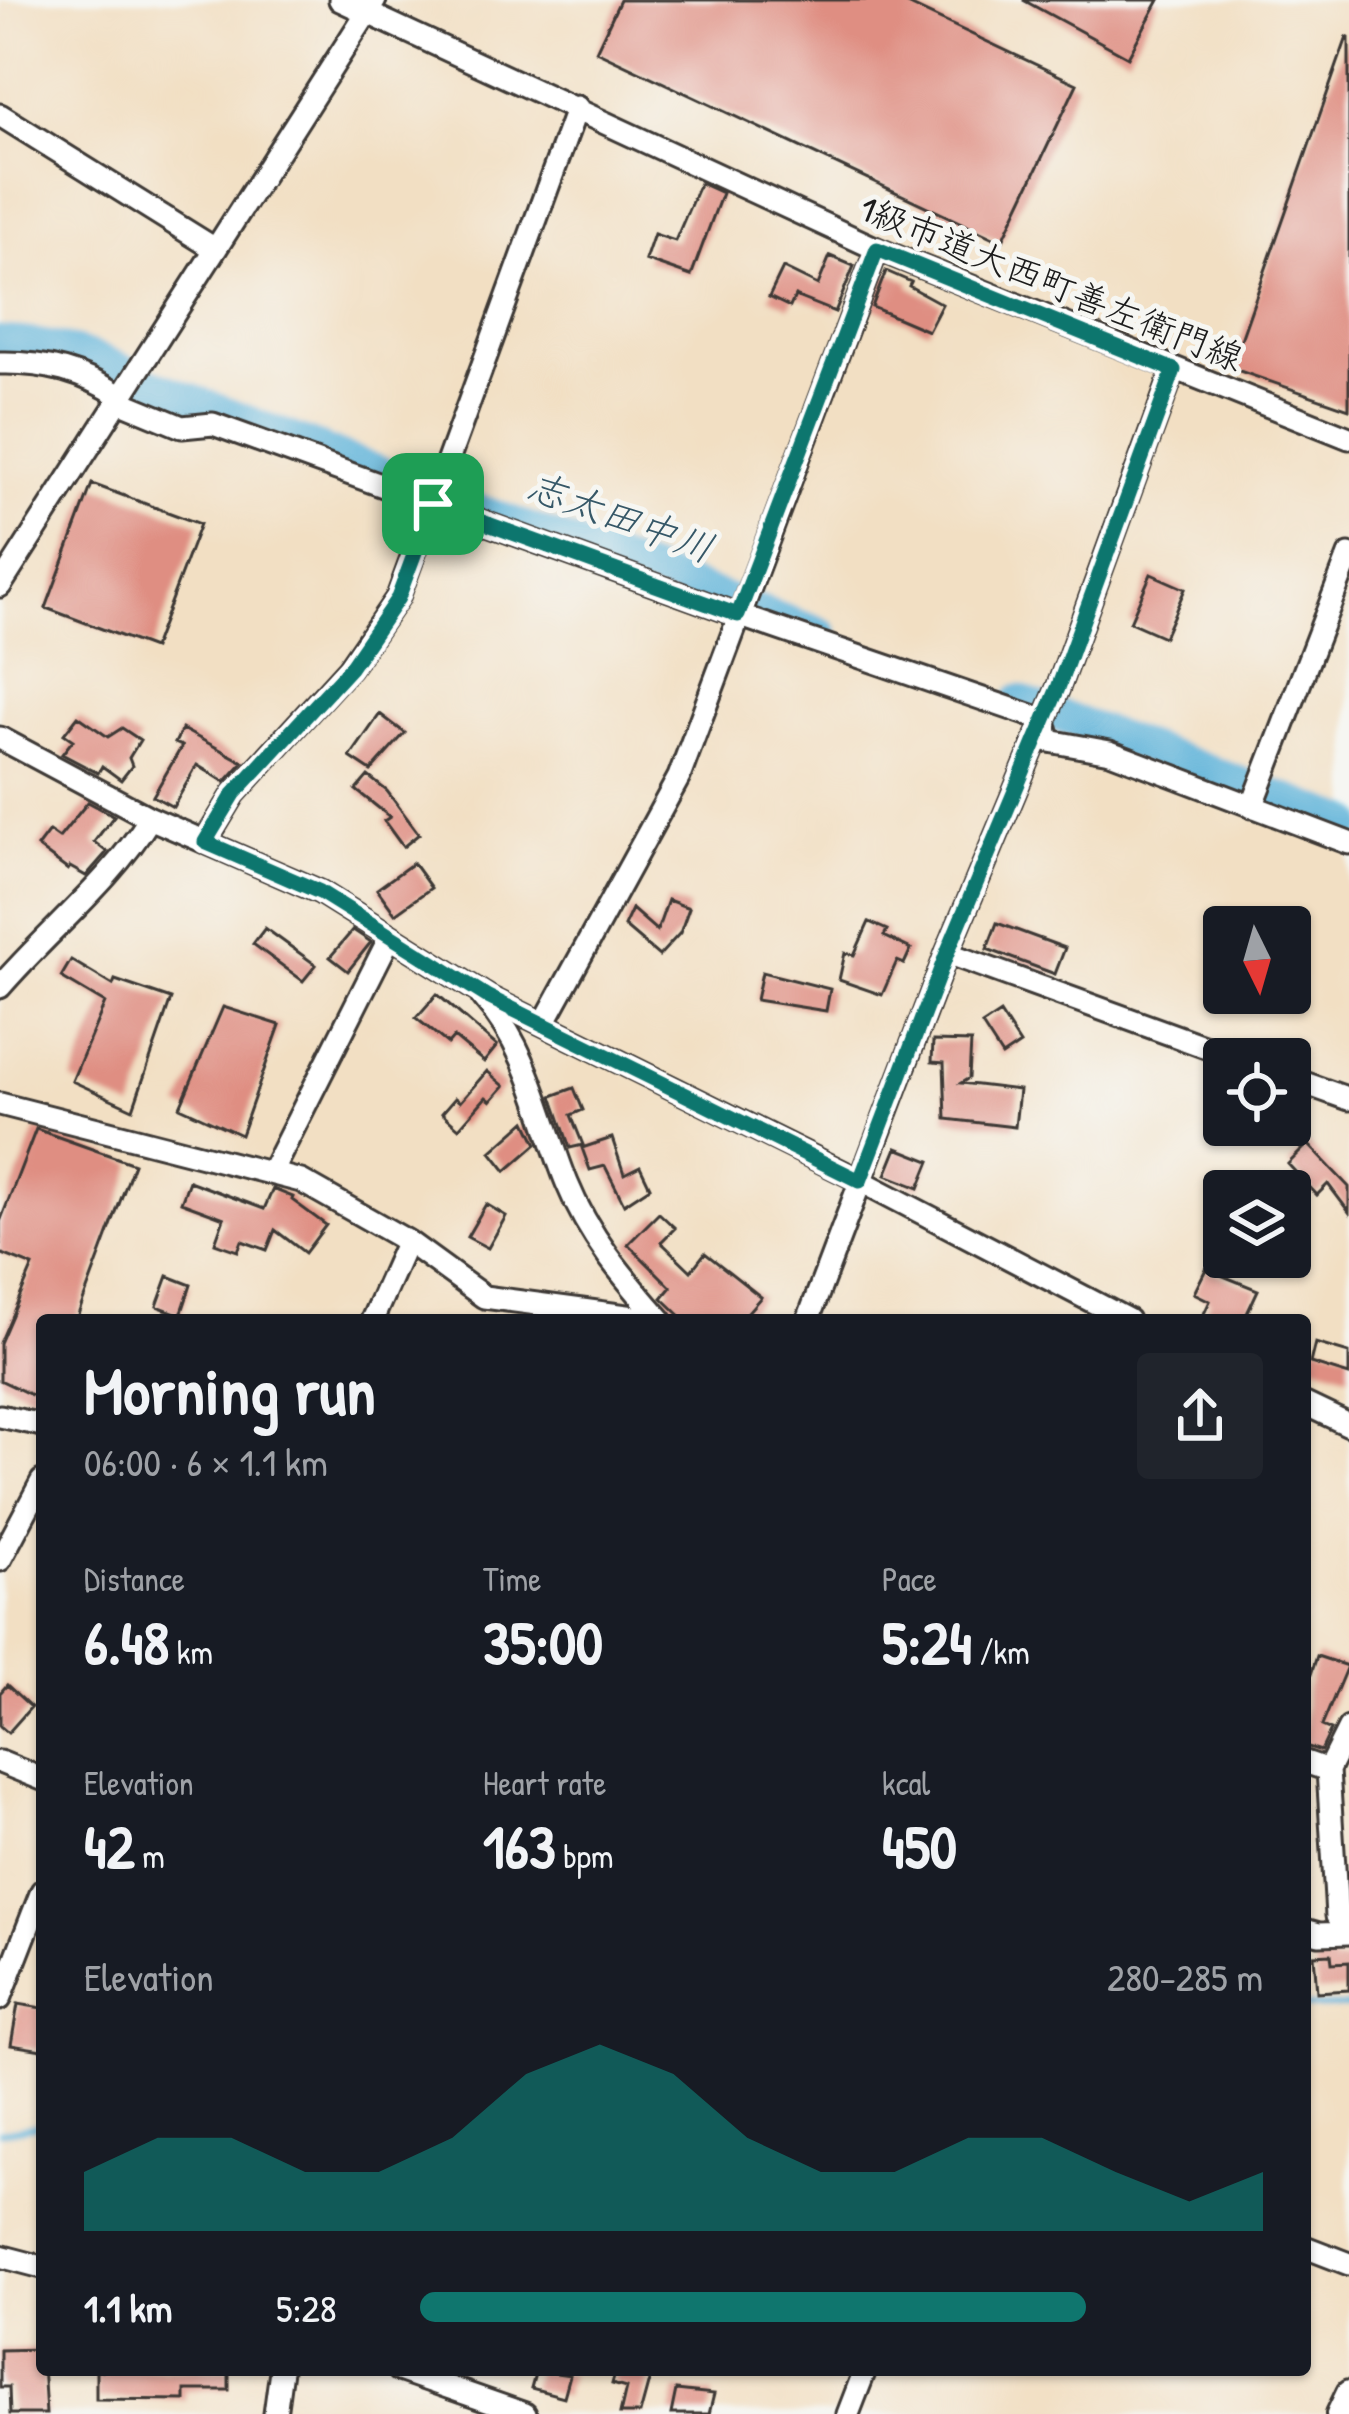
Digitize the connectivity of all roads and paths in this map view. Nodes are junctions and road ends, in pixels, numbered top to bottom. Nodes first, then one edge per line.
1 (340, 0) edge
2 (371, 6) edge
3 (577, 107) junction
4 (0, 115) edge
5 (214, 249) junction
6 (877, 249) junction
7 (0, 363) edge
8 (1174, 370) junction
9 (123, 396) junction
10 (1349, 438) edge
11 (433, 504) junction
12 (1349, 555) edge
13 (0, 586) edge
14 (738, 615) junction
15 (1044, 720) junction
16 (0, 738) edge
17 (1252, 807) junction
18 (150, 818) junction
19 (205, 842) junction
20 (1349, 843) edge
21 (390, 937) junction
22 (947, 953) junction
23 (0, 986) edge
24 (474, 988) junction
25 (544, 1023) junction
26 (1203, 1046) edge
27 (1311, 1085) edge
28 (1349, 1099) edge
29 (0, 1104) edge
30 (271, 1173) junction
31 (860, 1181) junction
32 (407, 1241) junction
33 (482, 1309) edge
34 (375, 1314) edge
35 (562, 1314) edge
36 (654, 1314) edge
37 (810, 1314) edge
38 (1116, 1314) edge
39 (1311, 1407) edge
40 (0, 1416) edge
41 (36, 1424) edge
42 (1349, 1425) edge
43 (36, 1492) edge
44 (0, 1560) edge
45 (1349, 1728) edge
46 (0, 1762) edge
47 (1311, 1764) edge
48 (1328, 1770) junction
49 (36, 1777) edge
50 (36, 1906) edge
51 (1311, 1932) edge
52 (1348, 1933) edge
53 (0, 1999) edge
54 (1311, 2249) edge
55 (0, 2256) edge
56 (1349, 2264) edge
57 (36, 2265) edge
58 (280, 2376) edge
59 (417, 2376) edge
60 (863, 2376) edge
61 (1349, 2393) edge
62 (275, 2414) edge
63 (525, 2414) edge
64 (848, 2414) edge
65 (1339, 2414) edge

1 - 2 street, 1級市道大西町善左衛門線
2 - 3 street, 1級市道大西町善左衛門線
2 - 5 street
3 - 6 street, 1級市道大西町善左衛門線
3 - 11 street
4 - 5 street
5 - 9 street
6 - 8 street, 1級市道大西町善左衛門線
6 - 14 street
7 - 9 street
8 - 10 street, 1級市道大西町善左衛門線
8 - 15 street
9 - 11 street
9 - 13 street
11 - 14 street
11 - 19 street
12 - 17 street
14 - 15 street
14 - 25 street
15 - 17 street
15 - 22 street
16 - 18 street
17 - 20 street
18 - 19 street
18 - 23 street
19 - 21 street
21 - 24 street
21 - 30 street
22 - 26 street
22 - 31 street
24 - 25 street
24 - 36 street
25 - 31 street
27 - 28 street
29 - 30 street
30 - 32 street
31 - 37 street
31 - 38 street
32 - 33 street
32 - 34 street
33 - 35 street
39 - 42 street
40 - 41 street
43 - 44 street
45 - 48 street
46 - 49 street
47 - 48 street
48 - 52 street
50 - 53 street
51 - 52 street
54 - 56 street
55 - 57 street
58 - 62 street
59 - 63 street
60 - 64 street
61 - 65 main road

